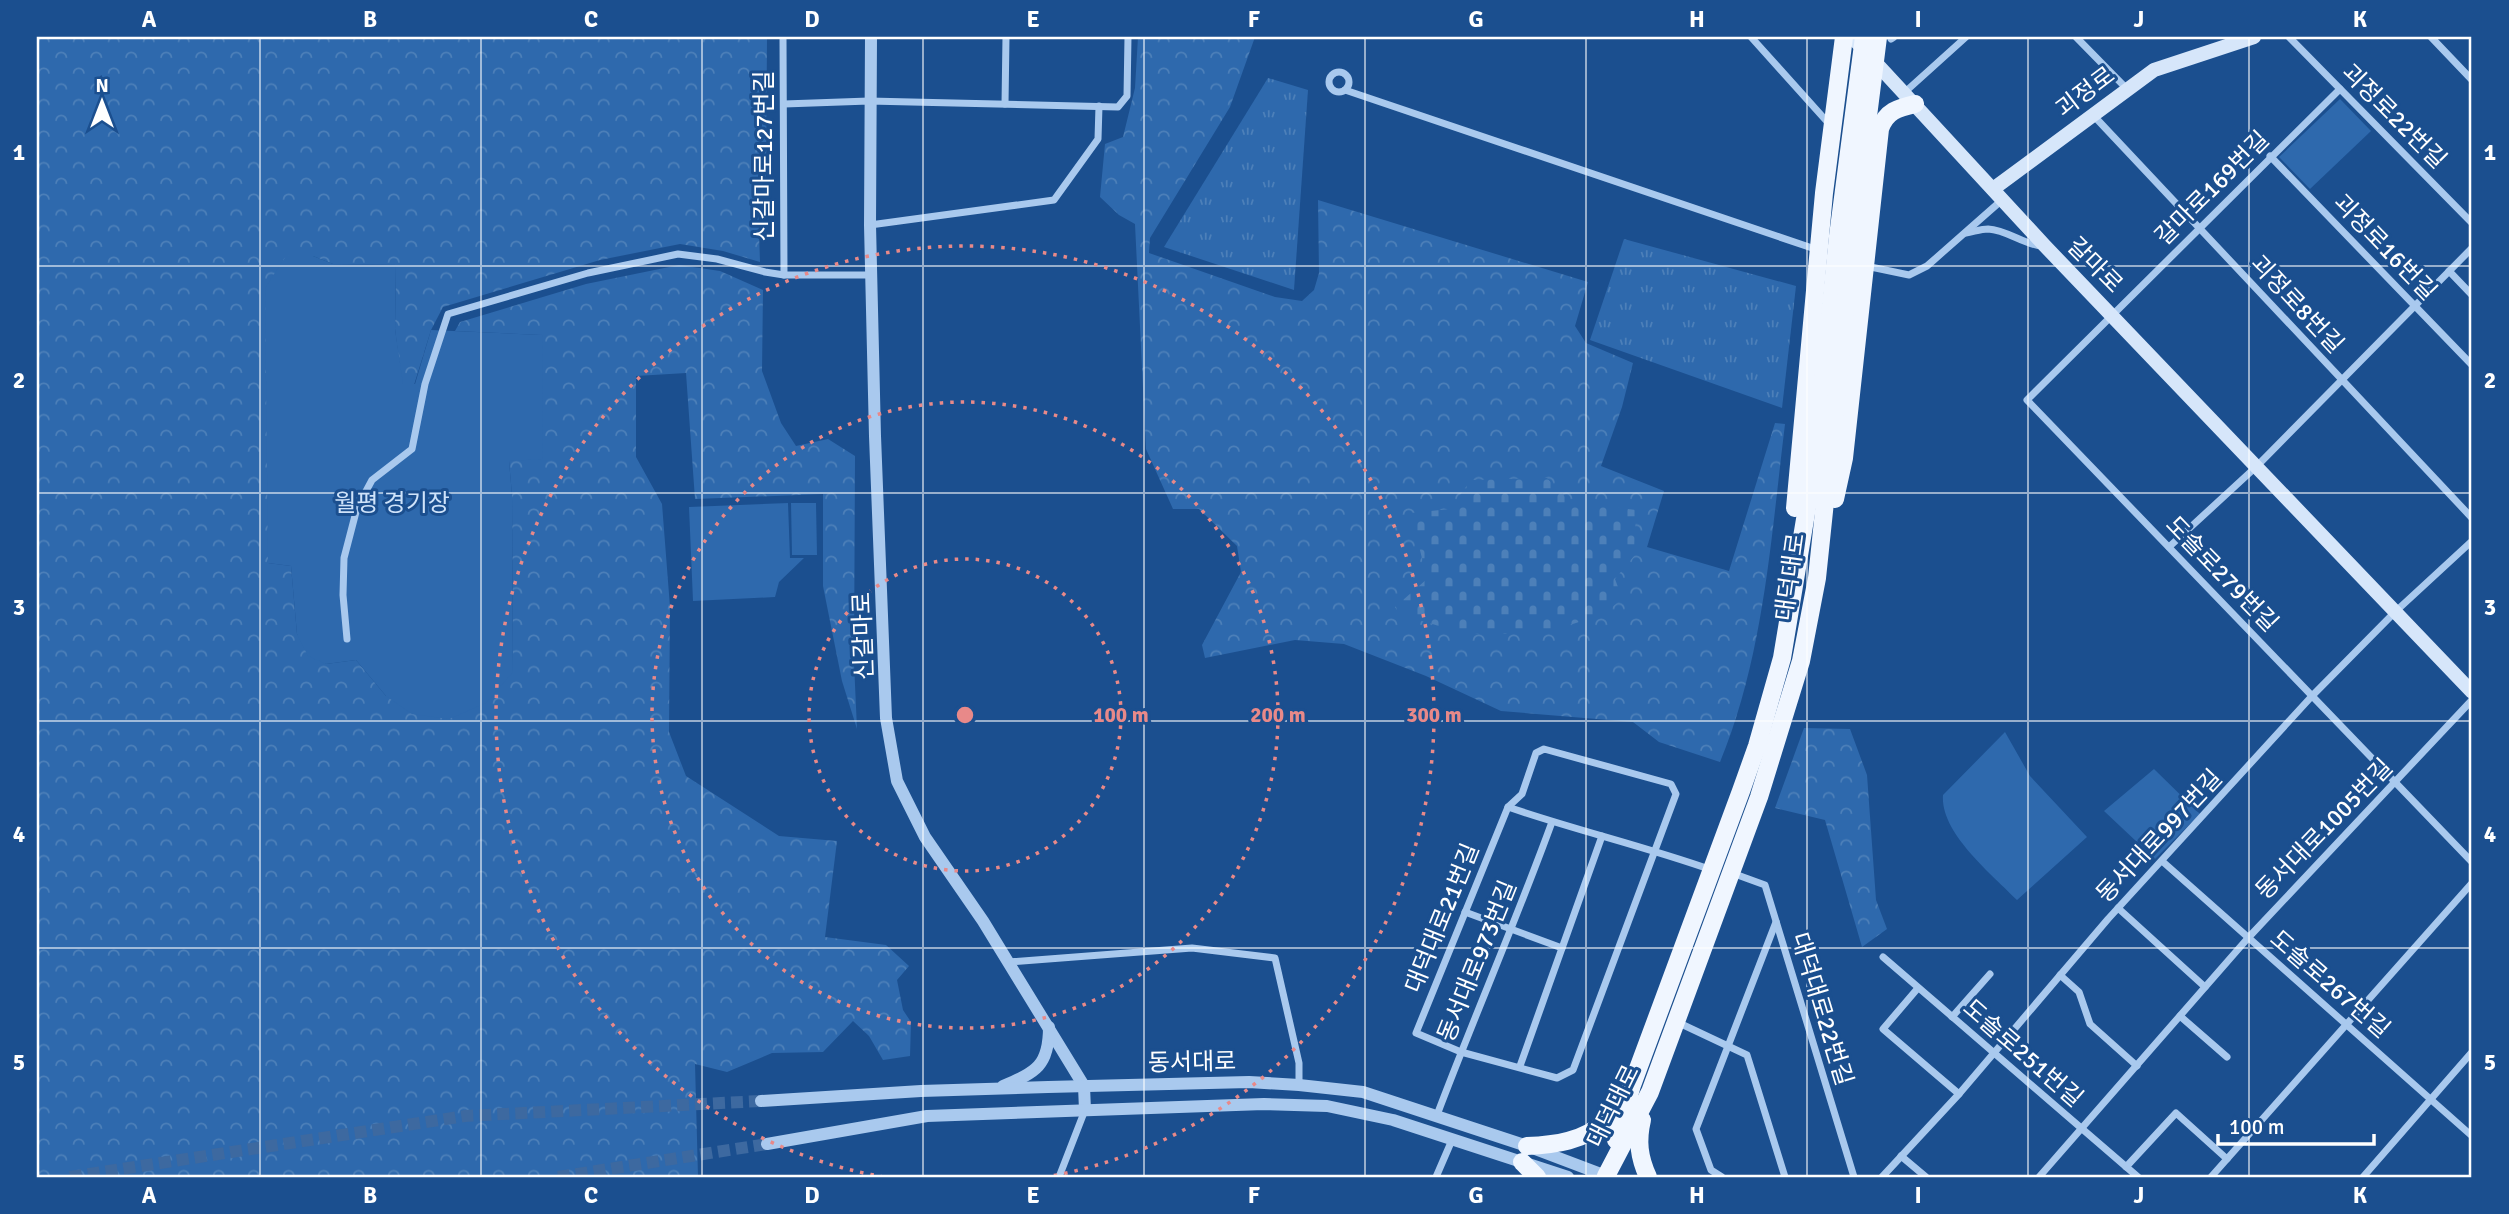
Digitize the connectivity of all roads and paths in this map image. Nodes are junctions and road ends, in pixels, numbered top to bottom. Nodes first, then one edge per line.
1 (783, 37) edge
2 (871, 37) edge
3 (1006, 37) edge
4 (1128, 37) edge
5 (1751, 37) edge
6 (1844, 37) edge
7 (1852, 37) edge
8 (1864, 37) edge
9 (1888, 37) edge
10 (1966, 37) edge
11 (2076, 37) edge
12 (2254, 37) edge
13 (2289, 37) edge
14 (2431, 37) edge
15 (1878, 66) junction
16 (2472, 80) edge
17 (2127, 89) junction
18 (2340, 89) junction
19 (1345, 90) dead end
20 (1910, 98) junction
21 (869, 101) junction
22 (784, 104) junction
23 (1005, 104) junction
24 (1099, 106) junction
25 (2093, 116) junction
26 (1832, 126) junction
27 (2270, 156) junction
28 (1997, 195) junction
29 (2472, 223) edge
30 (870, 225) junction
31 (2199, 228) junction
32 (1965, 233) junction
33 (2045, 246) junction
34 (2472, 248) edge
35 (2449, 271) junction
36 (784, 275) junction
37 (871, 275) junction
38 (2472, 295) edge
39 (2415, 306) junction
40 (2113, 316) junction
41 (2472, 365) edge
42 (2343, 381) junction
43 (1823, 455) junction
44 (2257, 466) junction
45 (2472, 518) edge
46 (2472, 541) edge
47 (2169, 547) junction
48 (2395, 612) junction
49 (347, 639) dead end
50 (2472, 692) edge
51 (2312, 696) junction
52 (2472, 700) edge
53 (2395, 782) junction
54 (1508, 807) junction
55 (1552, 822) junction
56 (1602, 836) junction
57 (1653, 849) junction
58 (2162, 861) junction
59 (2472, 862) edge
60 (1712, 871) junction
61 (1732, 873) junction
62 (2472, 883) edge
63 (2118, 908) junction
64 (1465, 912) junction
65 (1776, 922) junction
66 (1512, 929) junction
67 (2248, 937) junction
68 (1562, 948) junction
69 (1882, 957) dead end
70 (1009, 962) junction
71 (1990, 974) dead end
72 (2060, 975) junction
73 (2205, 987) junction
74 (1918, 988) junction
75 (2180, 1016) junction
76 (1952, 1017) junction
77 (1676, 1021) junction
78 (2346, 1025) junction
79 (1049, 1027) junction
80 (1729, 1044) junction
81 (1461, 1052) junction
82 (2472, 1052) edge
83 (1994, 1054) junction
84 (2227, 1057) dead end
85 (1520, 1066) junction
86 (2137, 1066) junction
87 (1299, 1084) junction
88 (1632, 1085) junction
89 (1084, 1086) junction
90 (996, 1088) junction
91 (1650, 1092) junction
92 (1959, 1094) junction
93 (2432, 1099) junction
94 (761, 1101) tunnel mouth
95 (1085, 1110) junction
96 (1437, 1115) junction
97 (2081, 1128) junction
98 (2472, 1136) edge
99 (1452, 1140) junction
100 (767, 1144) tunnel mouth
101 (1525, 1154) junction
102 (1901, 1156) junction
103 (2227, 1159) junction
104 (2126, 1167) junction
105 (1059, 1177) edge
106 (1436, 1177) edge
107 (1537, 1177) edge
108 (1568, 1177) edge
109 (1607, 1177) edge
110 (1648, 1177) edge
111 (1722, 1177) edge
112 (1785, 1177) edge
113 (1854, 1177) edge
114 (1882, 1177) edge
115 (1926, 1177) edge
116 (2039, 1177) edge
117 (2138, 1177) edge
118 (2211, 1177) edge
119 (2363, 1177) edge

1 - 22 street, 신갈마로127번길
2 - 21 street, 신갈마로
3 - 23 street
4 - 24 street
5 - 26 street
6 - 26 main road
7 - 15 main road, 갈마로
8 - 43 main road, 대덕대로
9 - 15 main road
9 - 43 main road, 대덕대로
10 - 20 street
11 - 17 street
12 - 17 main road, 괴정로
13 - 18 street, 괴정로22번길
14 - 16 street
15 - 20 main road, 갈마로
17 - 25 main road, 괴정로
18 - 27 street, 갈마로169번길
18 - 29 street, 괴정로22번길
19 - 32 street
20 - 28 main road, 갈마로
20 - 43 main road
21 - 22 street
21 - 23 street
21 - 30 street, 신갈마로
22 - 36 street, 신갈마로127번길
23 - 24 street
24 - 30 street
25 - 28 main road, 괴정로
25 - 31 street, 괴정로8번길
26 - 43 main road
27 - 31 street, 갈마로169번길
27 - 39 street, 괴정로16번길
28 - 32 street
28 - 33 main road, 갈마로
30 - 37 street, 신갈마로
31 - 40 street, 갈마로169번길
31 - 42 street, 괴정로8번길
32 - 33 street
33 - 40 main road, 갈마로
34 - 35 street
35 - 38 street
35 - 39 street
36 - 37 street
36 - 49 street
37 - 70 street, 신갈마로
39 - 41 street, 괴정로16번길
39 - 42 street
40 - 44 main road, 갈마로
40 - 47 street, 도솔로279번길
42 - 44 street
42 - 45 street, 괴정로8번길
43 - 60 main road, 대덕대로
43 - 61 main road, 대덕대로
44 - 47 street
44 - 48 main road, 갈마로
46 - 48 street, 동서대로997번길
47 - 51 street, 도솔로279번길
48 - 50 main road, 갈마로
48 - 51 street, 동서대로997번길
51 - 53 street, 도솔로279번길
51 - 58 street, 동서대로997번길
52 - 53 street, 동서대로1005번길
53 - 59 street, 도솔로279번길
53 - 67 street, 동서대로1005번길
54 - 55 street
54 - 57 street, 대덕대로21번길
54 - 64 street, 대덕대로21번길
55 - 56 street
55 - 66 street, 동서대로973번길
56 - 57 street
56 - 68 street
57 - 60 street
57 - 85 street, 대덕대로21번길
58 - 63 street, 동서대로997번길
58 - 67 street, 도솔로267번길
60 - 88 main road, 대덕대로
61 - 65 street, 대덕대로22번길
61 - 77 main road, 대덕대로
62 - 78 street
63 - 72 street, 동서대로997번길
63 - 73 street
64 - 66 street
64 - 81 street, 대덕대로21번길
65 - 80 street
65 - 113 street, 대덕대로22번길
66 - 68 street
66 - 81 street, 동서대로973번길
67 - 73 street, 동서대로1005번길
67 - 78 street, 도솔로267번길
68 - 85 street
69 - 74 street, 도솔로251번길
70 - 79 street, 신갈마로
70 - 87 street
71 - 76 street
72 - 83 street, 동서대로997번길
72 - 86 street
73 - 75 street, 동서대로1005번길
74 - 76 street, 도솔로251번길
74 - 92 street
75 - 84 street
75 - 86 street, 동서대로1005번길
76 - 83 street, 도솔로251번길
77 - 80 street
77 - 91 main road, 대덕대로
78 - 93 street, 도솔로267번길
78 - 103 street
79 - 89 street, 신갈마로
79 - 90 street
80 - 111 street
80 - 112 street
81 - 85 street, 대덕대로21번길
81 - 96 street, 동서대로973번길
82 - 93 street
83 - 92 street, 동서대로997번길
83 - 97 street, 도솔로251번길
86 - 97 street, 동서대로1005번길
87 - 89 street, 동서대로
87 - 96 street, 동서대로
88 - 101 main road
88 - 109 main road, 대덕대로
89 - 90 street, 동서대로
89 - 95 street
90 - 94 street, 동서대로
91 - 109 main road, 대덕대로
91 - 110 main road
92 - 102 street, 동서대로997번길
93 - 98 street, 도솔로267번길
93 - 119 street
95 - 99 street, 동서대로
95 - 100 street, 동서대로
95 - 105 street
96 - 101 street, 동서대로
97 - 104 street, 도솔로251번길
97 - 116 street, 동서대로1005번길
99 - 101 street, 동서대로
99 - 106 street
101 - 107 main road
101 - 108 street, 동서대로
101 - 109 street, 동서대로
102 - 114 street, 동서대로997번길
102 - 115 street
103 - 104 street
103 - 118 street
104 - 117 street, 도솔로251번길

